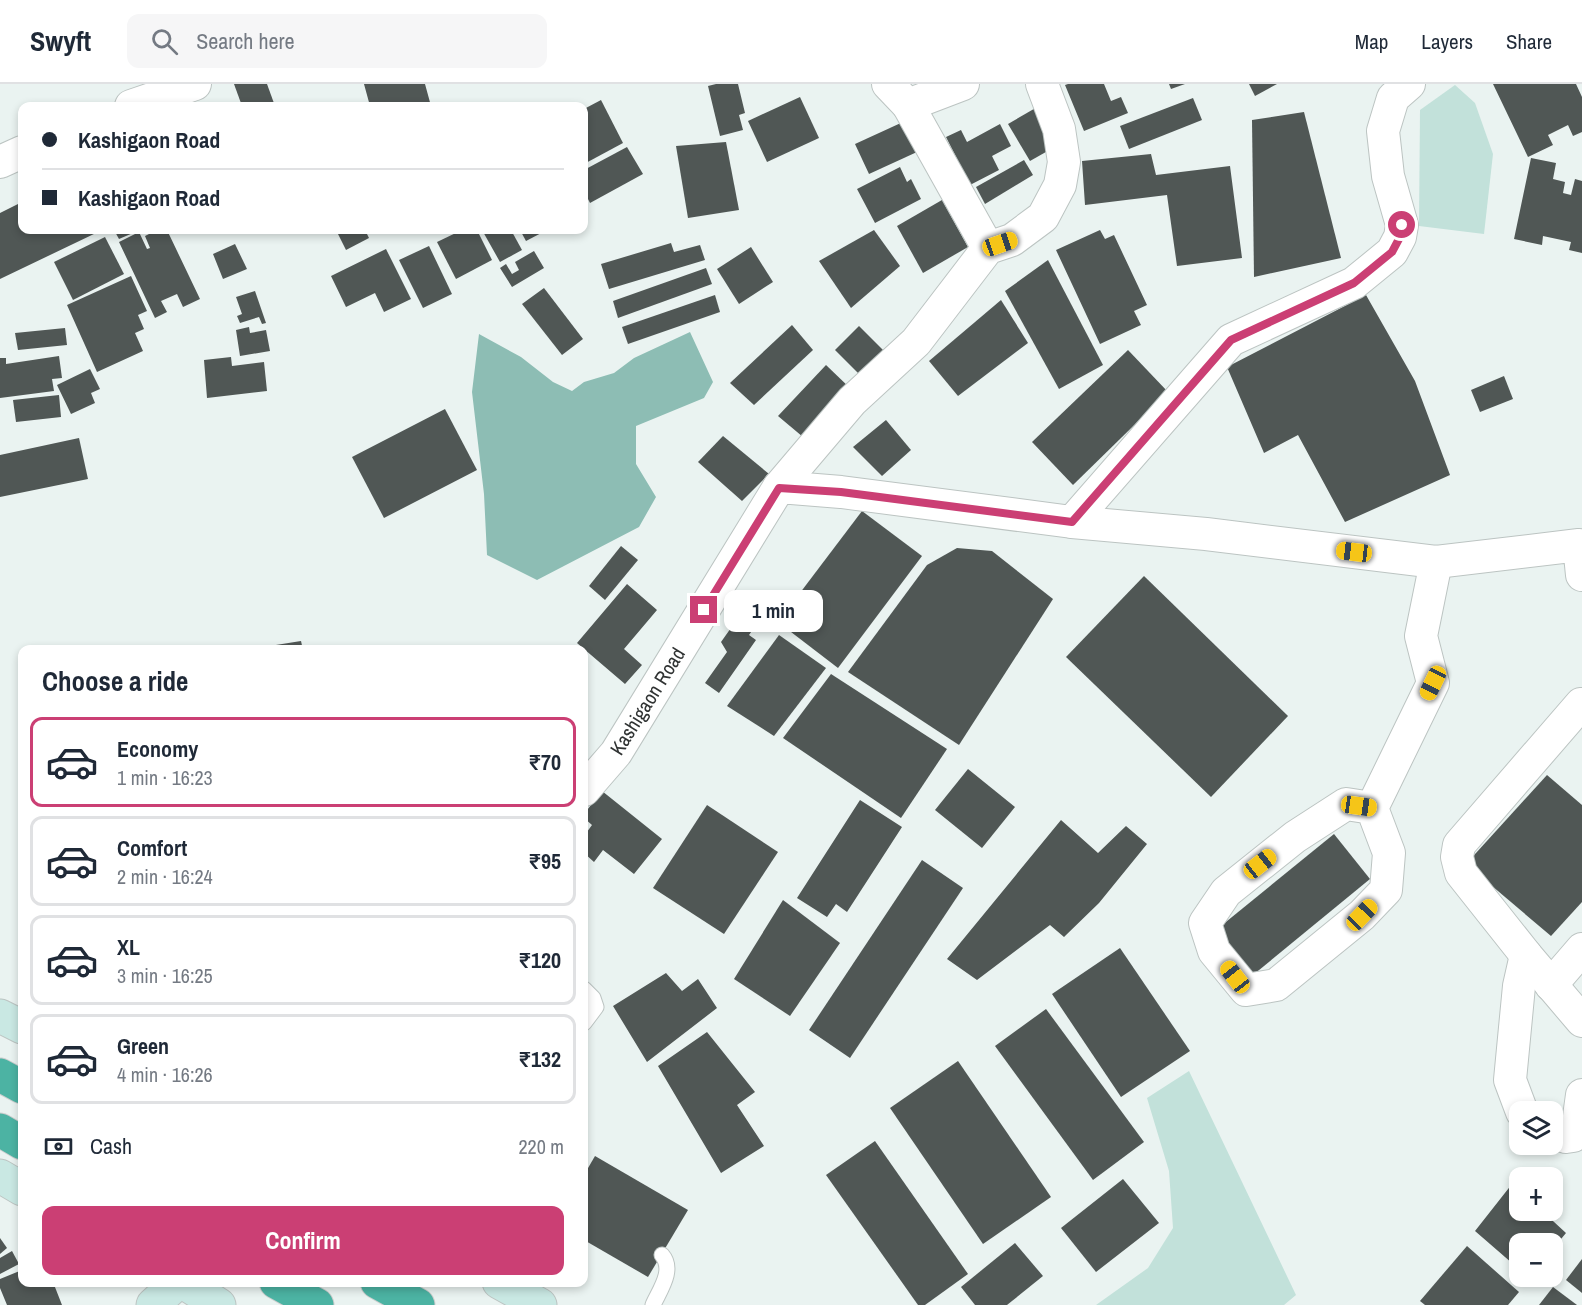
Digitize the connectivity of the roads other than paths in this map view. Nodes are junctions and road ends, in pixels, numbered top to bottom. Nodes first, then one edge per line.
1 (195, 84) edge
2 (963, 84) edge
3 (1042, 84) edge
4 (1409, 84) edge
5 (898, 94) edge
6 (143, 102) edge
7 (18, 154) edge
8 (0, 162) edge
9 (988, 248) junction
10 (779, 488) junction
11 (1072, 522) junction
12 (1581, 549) edge
13 (1436, 562) junction
14 (1582, 690) edge
15 (1582, 704) edge
16 (588, 785) edge
17 (1372, 808) junction
18 (1582, 949) edge
19 (1526, 955) junction
20 (1551, 985) junction
21 (588, 993) edge
22 (0, 1016) edge
23 (588, 1018) edge
24 (1582, 1021) edge
25 (18, 1026) edge
26 (0, 1075) edge
27 (18, 1085) edge
28 (1582, 1095) edge
29 (1518, 1101) edge
30 (0, 1130) edge
31 (1563, 1136) edge
32 (18, 1141) edge
33 (0, 1176) edge
34 (18, 1187) edge
35 (662, 1256) dead end
36 (173, 1287) edge
37 (191, 1287) edge
38 (285, 1287) edge
39 (386, 1287) edge
40 (508, 1287) edge
41 (153, 1305) edge
42 (219, 1305) edge
43 (316, 1305) edge
44 (418, 1305) edge
45 (540, 1305) edge
46 (653, 1305) edge

1 - 6 street
2 - 5 street
3 - 9 street
4 - 11 street
5 - 9 street
7 - 8 street
9 - 10 street, Kashigaon Road
10 - 11 street
10 - 16 street, Kashigaon Road
11 - 13 street
12 - 13 street
13 - 17 street
14 - 15 street
15 - 19 street
17 - 17 street
18 - 20 street
19 - 20 street
19 - 29 street
20 - 24 street
21 - 23 lane
22 - 25 main road
26 - 27 highway
28 - 31 street
30 - 32 highway
33 - 34 main road
35 - 46 lane
36 - 41 main road
37 - 42 main road
38 - 43 highway
39 - 44 highway
40 - 45 main road

